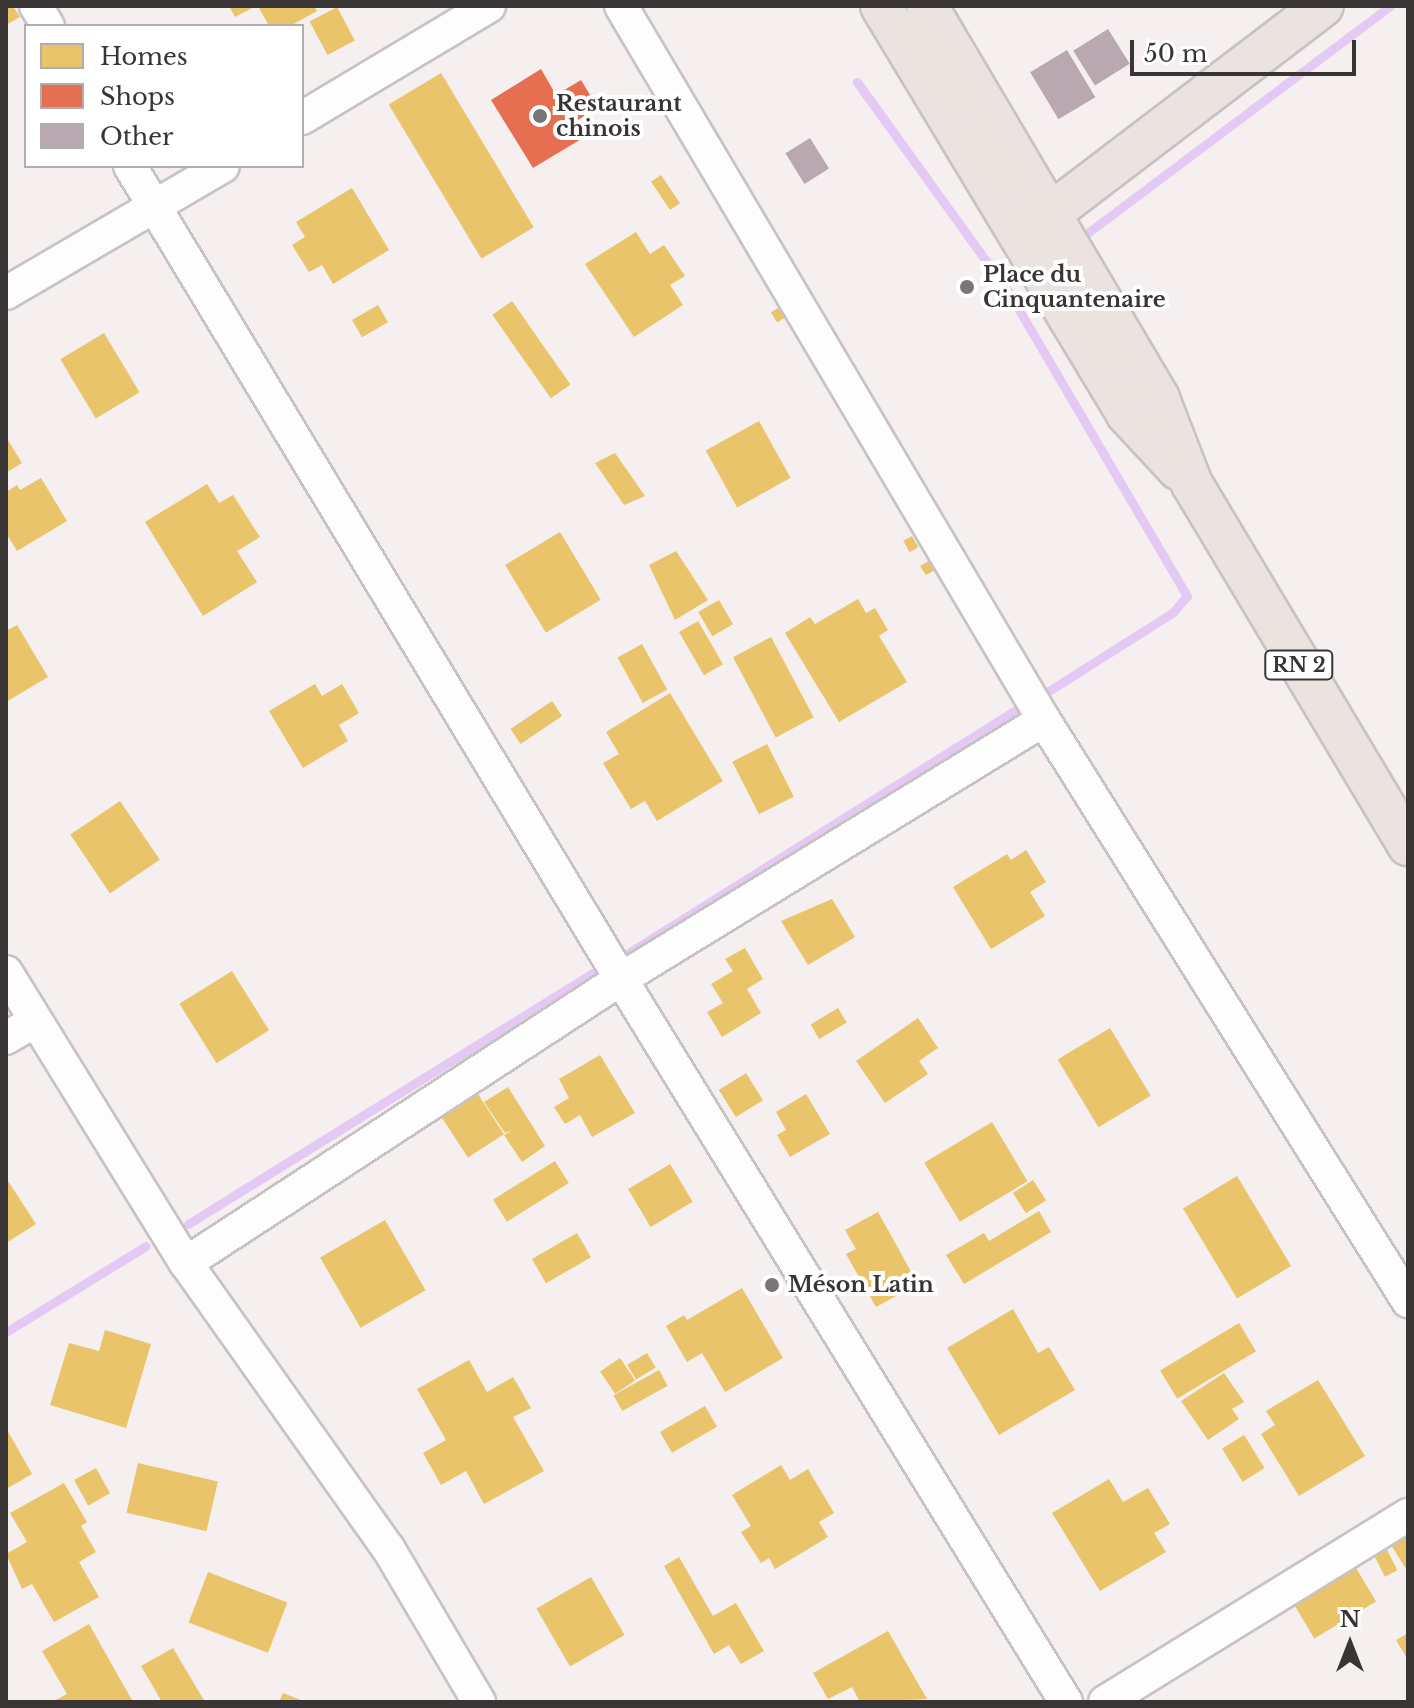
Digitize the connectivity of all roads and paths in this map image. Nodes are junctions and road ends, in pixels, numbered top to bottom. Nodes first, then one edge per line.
1 (36, 6) edge
2 (489, 6) edge
3 (621, 6) edge
4 (881, 6) edge
5 (927, 6) edge
6 (1323, 6) edge
7 (47, 24) edge
8 (304, 117) edge
9 (131, 168) edge
10 (220, 168) edge
11 (154, 207) junction
12 (1035, 224) junction
13 (6, 293) edge
14 (1044, 720) junction
15 (1408, 845) edge
16 (6, 972) edge
17 (621, 979) junction
18 (35, 1021) junction
19 (6, 1038) edge
20 (186, 1263) junction
21 (1408, 1301) edge
22 (1408, 1515) edge
23 (479, 1702) edge
24 (1066, 1702) edge
25 (1105, 1702) edge

1 - 7 street
2 - 8 street
3 - 14 street
4 - 12 main road, RN 2
5 - 12 main road, RN 2
6 - 12 main road
9 - 11 street
10 - 11 street
11 - 13 street
11 - 17 street
12 - 15 main road, RN 2
14 - 17 street
14 - 21 street
16 - 18 street
17 - 20 street
17 - 24 street
18 - 19 street
18 - 20 street
20 - 23 street
22 - 25 street

